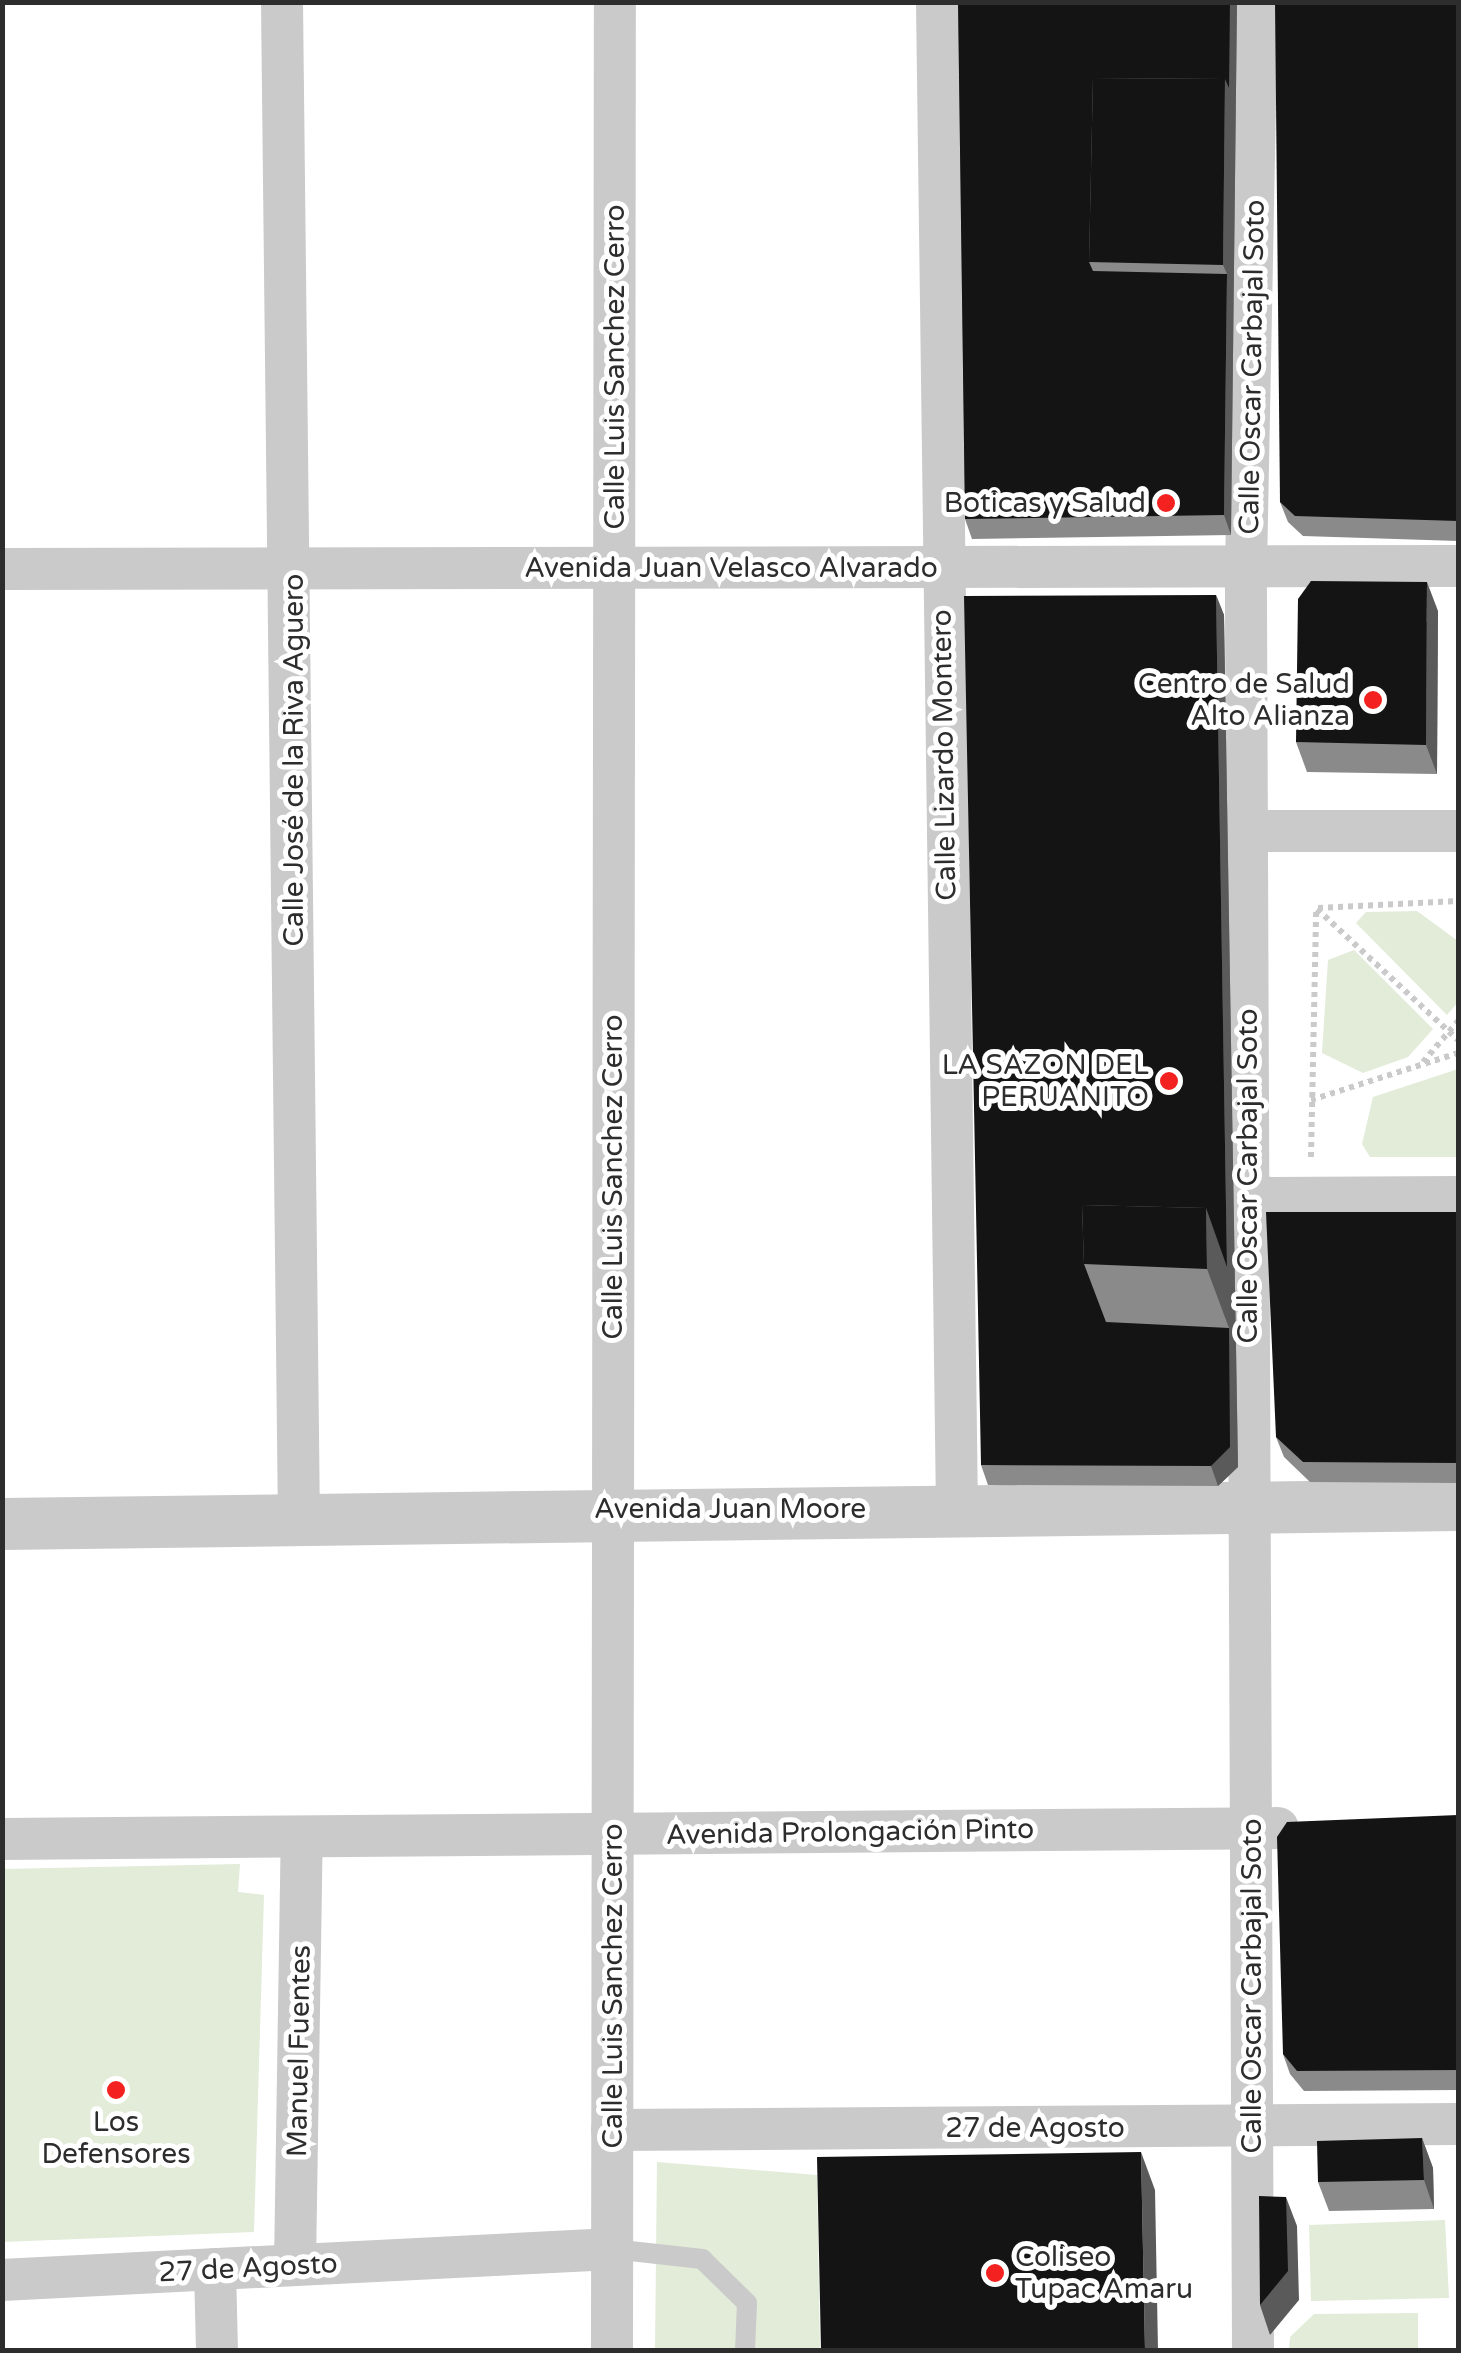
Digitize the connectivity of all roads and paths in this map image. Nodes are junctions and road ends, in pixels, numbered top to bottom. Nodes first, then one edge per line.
1 (282, 2) edge
2 (615, 2) edge
3 (937, 2) edge
4 (1257, 2) edge
5 (1458, 566) edge
6 (941, 567) junction
7 (614, 568) junction
8 (2, 569) edge
9 (293, 569) junction
10 (1246, 569) junction
11 (1458, 830) edge
12 (1246, 831) junction
13 (1457, 902) edge
14 (1316, 908) junction
15 (1458, 1021) edge
16 (1450, 1031) junction
17 (1458, 1040) edge
18 (1458, 1054) edge
19 (1422, 1063) junction
20 (1311, 1100) junction
21 (1312, 1170) dead end
22 (1458, 1197) edge
23 (1248, 1198) junction
24 (1458, 1505) edge
25 (1249, 1506) junction
26 (956, 1508) junction
27 (613, 1510) junction
28 (299, 1517) junction
29 (2, 1524) edge
30 (1251, 1828) junction
31 (1326, 1828) edge
32 (613, 1834) junction
33 (302, 1837) junction
34 (2, 1839) edge
35 (1458, 2124) edge
36 (1252, 2126) junction
37 (612, 2130) junction
38 (612, 2248) junction
39 (295, 2265) junction
40 (214, 2269) junction
41 (2, 2280) edge
42 (217, 2350) edge
43 (612, 2350) edge
44 (746, 2350) edge
45 (1253, 2350) edge

1 - 9 street, Calle José de la Riva Aguero
2 - 7 street, Calle Luis Sanchez Cerro
3 - 6 street, Calle Lizardo Montero
4 - 10 street, Calle Oscar Carbajal Soto
5 - 10 street, Avenida Juan Velasco Alvarado
6 - 7 street, Avenida Juan Velasco Alvarado
6 - 10 street, Avenida Juan Velasco Alvarado
6 - 26 street, Calle Lizardo Montero
7 - 9 street, Avenida Juan Velasco Alvarado
7 - 27 street, Calle Luis Sanchez Cerro
8 - 9 street, Avenida Juan Velasco Alvarado
9 - 28 street, Calle José de la Riva Aguero
10 - 12 street, Calle Oscar Carbajal Soto
11 - 12 street
12 - 23 street, Calle Oscar Carbajal Soto
13 - 14 path
14 - 16 path
14 - 20 path
15 - 16 path
16 - 17 path
16 - 19 path
18 - 19 path
19 - 20 path
20 - 21 path
22 - 23 street
23 - 25 street, Calle Oscar Carbajal Soto
24 - 25 street, Avenida Juan Moore
25 - 26 street, Avenida Juan Moore
25 - 30 street, Calle Oscar Carbajal Soto
26 - 27 street, Avenida Juan Moore
27 - 28 street, Avenida Juan Moore
27 - 32 street, Calle Luis Sanchez Cerro
28 - 29 street, Avenida Juan Moore
30 - 31 street, Avenida Prolongación Pinto
30 - 32 street, Avenida Prolongación Pinto
30 - 36 street, Calle Oscar Carbajal Soto
32 - 33 street, Avenida Prolongación Pinto
32 - 37 street, Calle Luis Sanchez Cerro
33 - 34 street, Avenida Prolongación Pinto
33 - 39 street, Manuel Fuentes
35 - 36 street, 27 de Agosto
36 - 37 street, 27 de Agosto
36 - 45 street, Calle Oscar Carbajal Soto
37 - 38 street, Calle Luis Sanchez Cerro
38 - 39 street, 27 de Agosto
38 - 43 street, Calle Luis Sanchez Cerro
38 - 44 lane
39 - 40 street, 27 de Agosto
40 - 41 street, 27 de Agosto
40 - 42 street

